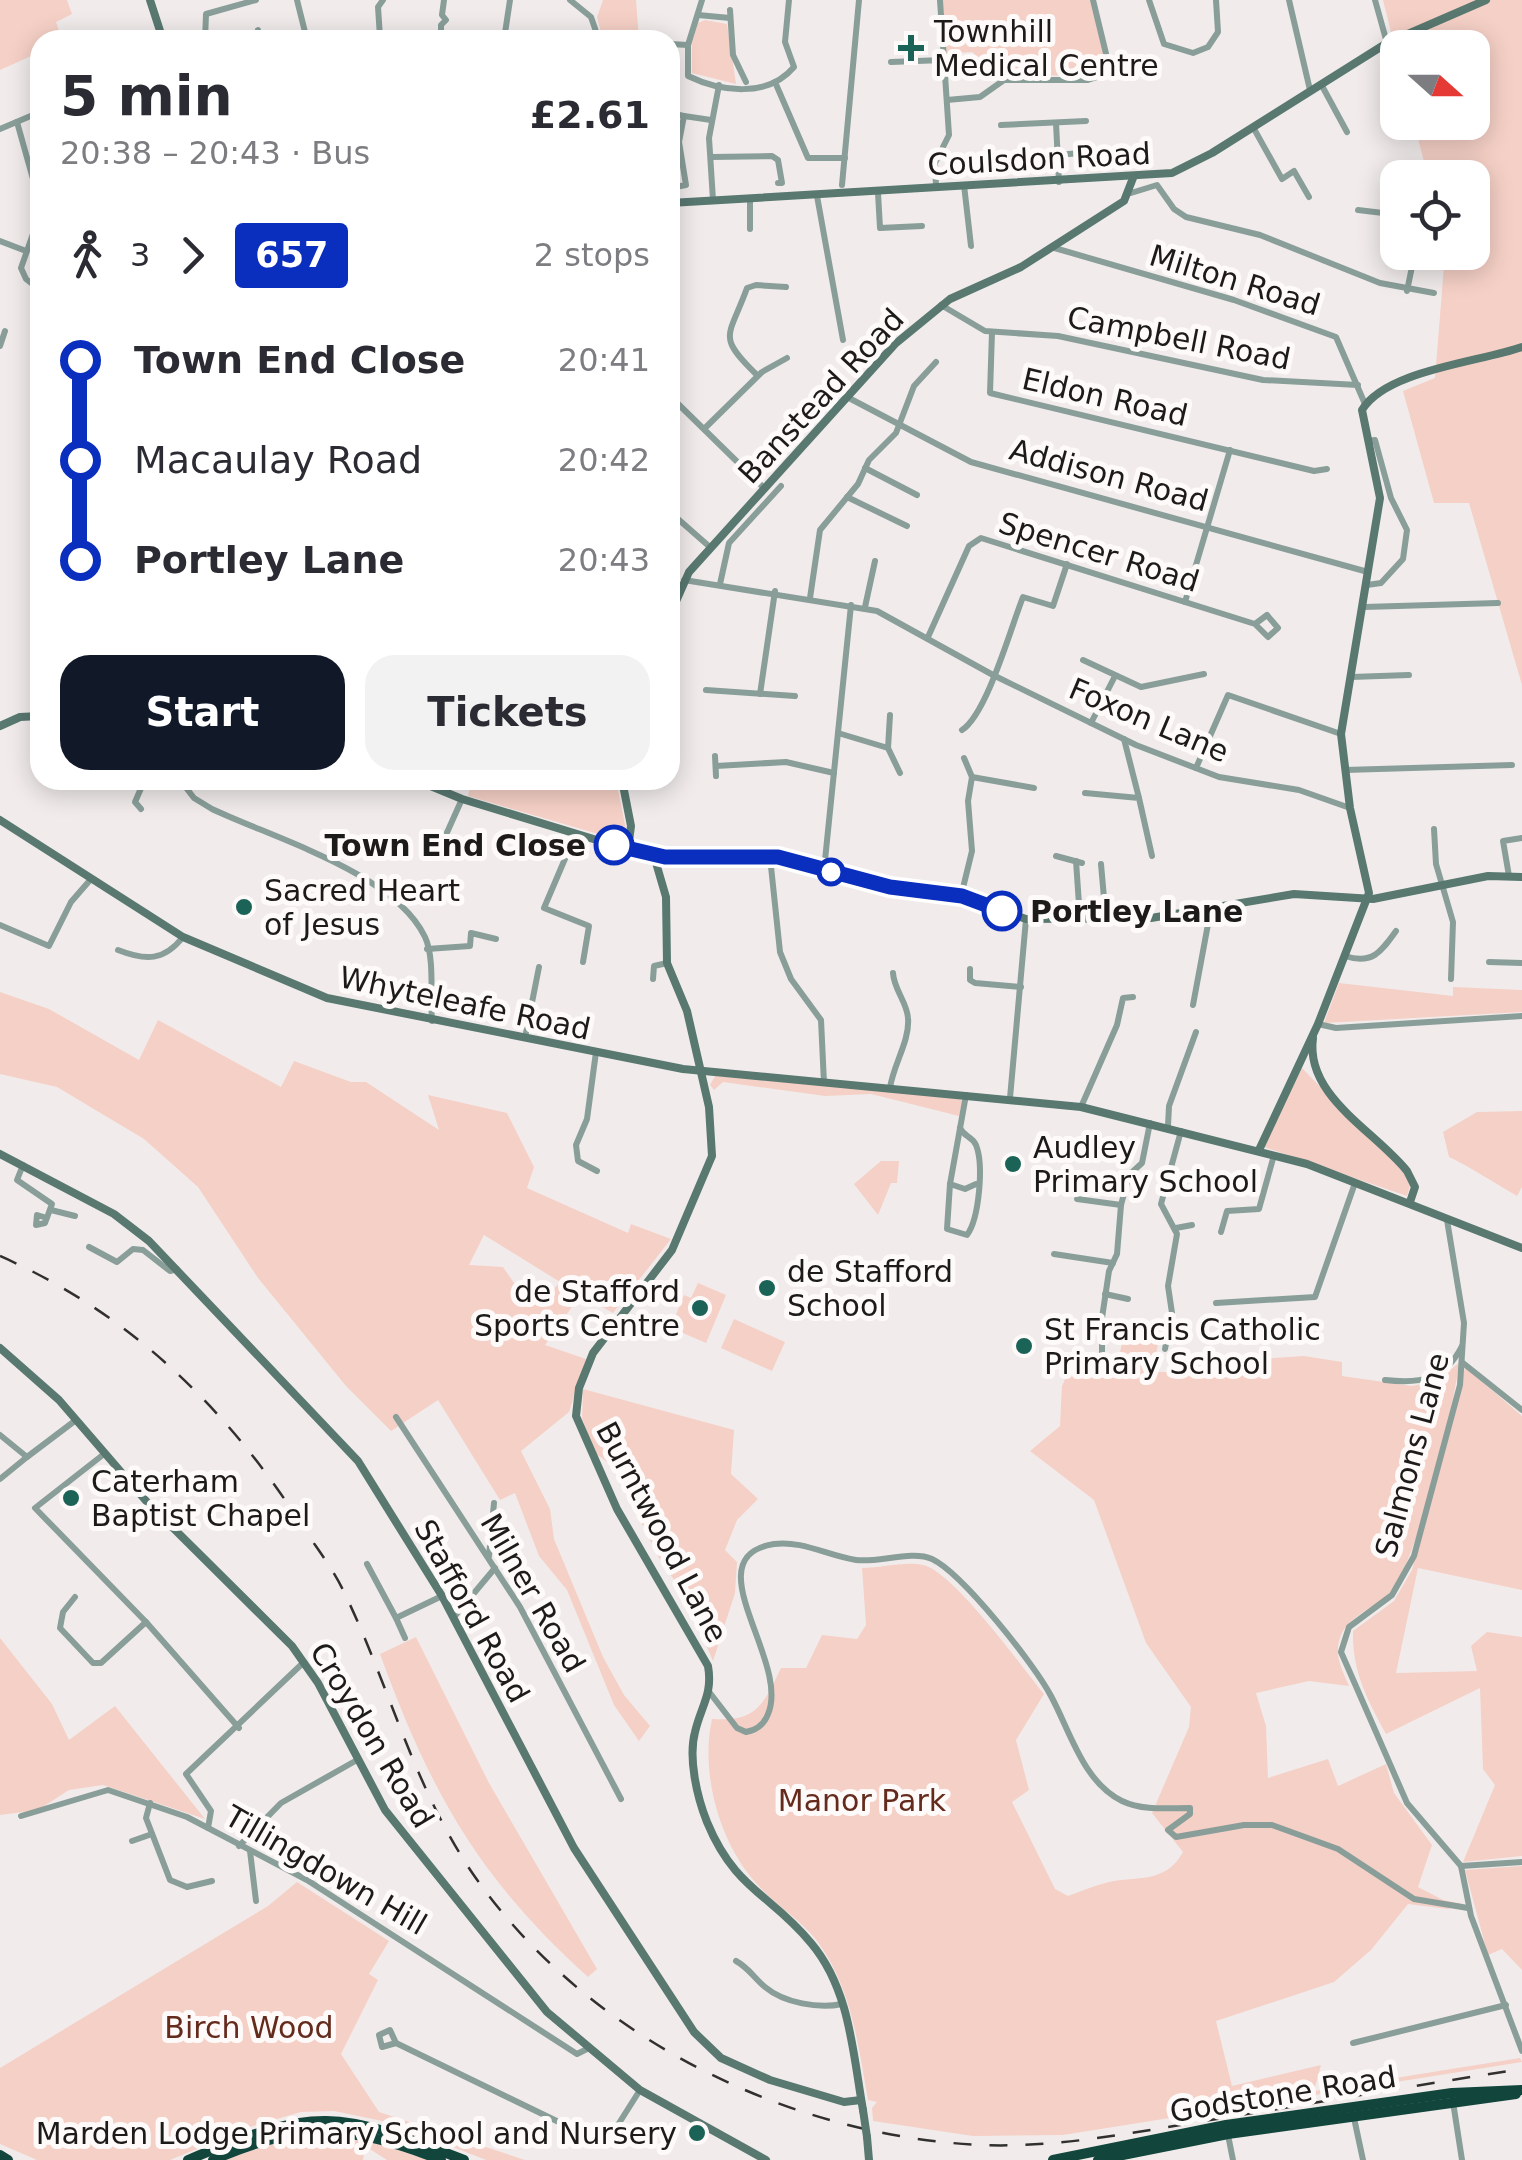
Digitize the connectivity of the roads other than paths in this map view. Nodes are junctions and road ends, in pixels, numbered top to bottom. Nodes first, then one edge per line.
1 (150, 0) edge
2 (252, 0) edge
3 (297, 0) edge
4 (383, 0) edge
5 (444, 0) edge
6 (510, 0) edge
7 (570, 0) edge
8 (702, 0) edge
9 (789, 0) edge
10 (859, 0) edge
11 (940, 0) edge
12 (1093, 0) edge
13 (1149, 0) edge
14 (1216, 0) edge
15 (1289, 0) edge
16 (1375, 0) edge
17 (1486, 0) edge
18 (698, 15) junction
19 (160, 30) edge
20 (205, 30) edge
21 (304, 30) edge
22 (380, 30) edge
23 (441, 30) edge
24 (505, 30) edge
25 (596, 30) edge
26 (1384, 30) edge
27 (1415, 30) edge
28 (680, 45) edge
29 (688, 45) junction
30 (1380, 46) edge
31 (943, 60) junction
32 (891, 62) dead end
33 (746, 82) dead end
34 (774, 82) junction
35 (1320, 83) junction
36 (719, 84) junction
37 (1310, 90) junction
38 (946, 100) junction
39 (680, 115) edge
40 (30, 116) edge
41 (684, 116) junction
42 (711, 120) junction
43 (17, 122) junction
44 (1086, 122) dead end
45 (1001, 124) dead end
46 (1056, 124) junction
47 (1252, 126) junction
48 (0, 129) edge
49 (1347, 132) dead end
50 (680, 137) edge
51 (680, 148) edge
52 (1080, 153) dead end
53 (1058, 156) junction
54 (710, 157) junction
55 (1032, 157) dead end
56 (845, 158) junction
57 (30, 168) edge
58 (1133, 178) junction
59 (1059, 182) junction
60 (778, 183) dead end
61 (842, 184) dead end
62 (964, 185) junction
63 (680, 186) edge
64 (936, 186) junction
65 (878, 193) junction
66 (1131, 194) junction
67 (817, 196) junction
68 (1309, 197) dead end
69 (750, 198) junction
70 (713, 200) junction
71 (680, 202) edge
72 (1358, 210) dead end
73 (1380, 214) edge
74 (922, 226) dead end
75 (750, 229) dead end
76 (30, 240) edge
77 (0, 241) edge
78 (970, 246) dead end
79 (1050, 247) junction
80 (26, 251) junction
81 (1411, 270) edge
82 (30, 280) edge
83 (786, 286) dead end
84 (1407, 291) junction
85 (1434, 293) dead end
86 (941, 305) junction
87 (5, 332) dead end
88 (992, 332) junction
89 (843, 340) dead end
90 (0, 346) edge
91 (1522, 347) edge
92 (788, 358) dead end
93 (936, 362) dead end
94 (757, 376) junction
95 (1358, 384) junction
96 (847, 397) junction
97 (1366, 404) junction
98 (680, 405) edge
99 (900, 423) junction
100 (704, 428) junction
101 (1368, 441) junction
102 (1230, 450) junction
103 (865, 468) junction
104 (1327, 469) dead end
105 (781, 486) dead end
106 (765, 490) junction
107 (917, 496) dead end
108 (847, 497) junction
109 (680, 521) edge
110 (1210, 525) junction
111 (907, 526) dead end
112 (712, 549) junction
113 (874, 561) dead end
114 (1067, 564) junction
115 (1369, 572) junction
116 (683, 580) junction
117 (720, 584) junction
118 (1368, 585) junction
119 (680, 588) edge
120 (774, 592) junction
121 (810, 598) junction
122 (1185, 602) junction
123 (1498, 603) dead end
124 (851, 605) junction
125 (865, 607) junction
126 (1364, 607) junction
127 (1255, 624) dead end
128 (928, 636) junction
129 (1083, 660) dead end
130 (1204, 674) dead end
131 (993, 675) junction
132 (1409, 675) dead end
133 (1115, 676) junction
134 (1351, 677) junction
135 (706, 690) dead end
136 (760, 694) junction
137 (796, 696) dead end
138 (890, 715) dead end
139 (30, 716) edge
140 (1091, 723) junction
141 (0, 726) edge
142 (962, 730) dead end
143 (838, 733) junction
144 (1341, 734) junction
145 (1124, 739) junction
146 (888, 748) junction
147 (714, 756) dead end
148 (964, 758) dead end
149 (1512, 765) dead end
150 (716, 766) junction
151 (1196, 768) junction
152 (1345, 770) junction
153 (834, 773) junction
154 (900, 773) dead end
155 (716, 776) dead end
156 (972, 777) junction
157 (1034, 788) dead end
158 (140, 790) edge
159 (190, 790) edge
160 (439, 790) edge
161 (624, 790) edge
162 (1085, 793) dead end
163 (1139, 798) junction
164 (462, 800) junction
165 (1350, 808) junction
166 (141, 809) dead end
167 (0, 820) edge
168 (1434, 829) dead end
169 (576, 833) junction
170 (444, 836) dead end
171 (1522, 838) edge
172 (628, 850) junction
173 (654, 856) junction
174 (770, 856) junction
175 (1056, 856) dead end
176 (1152, 856) dead end
177 (1101, 864) dead end
178 (824, 870) junction
179 (1509, 876) junction
180 (1522, 878) edge
181 (91, 879) junction
182 (1440, 885) junction
183 (962, 896) junction
184 (1366, 899) junction
185 (1211, 906) junction
186 (1026, 919) junction
187 (1080, 921) junction
188 (1106, 921) junction
189 (0, 925) edge
190 (1396, 931) dead end
191 (183, 937) junction
192 (496, 940) dead end
193 (427, 948) junction
194 (118, 950) dead end
195 (1345, 956) junction
196 (584, 962) dead end
197 (1489, 962) dead end
198 (666, 963) junction
199 (1522, 963) edge
200 (540, 967) dead end
201 (970, 969) dead end
202 (893, 973) dead end
203 (654, 979) dead end
204 (1451, 979) dead end
205 (1021, 986) junction
206 (1134, 997) dead end
207 (1192, 1005) dead end
208 (1522, 1016) edge
209 (432, 1021) junction
210 (1316, 1029) junction
211 (1196, 1032) dead end
212 (524, 1039) junction
213 (596, 1052) junction
214 (1298, 1066) junction
215 (1313, 1068) junction
216 (700, 1069) junction
217 (824, 1084) junction
218 (890, 1088) junction
219 (966, 1095) junction
220 (1010, 1098) junction
221 (1080, 1106) junction
222 (1150, 1122) junction
223 (1168, 1126) junction
224 (960, 1128) junction
225 (1182, 1130) junction
226 (1259, 1150) junction
227 (0, 1154) edge
228 (1274, 1154) junction
229 (23, 1164) junction
230 (597, 1171) dead end
231 (1356, 1182) junction
232 (950, 1184) junction
233 (977, 1184) junction
234 (1415, 1187) junction
235 (1076, 1200) dead end
236 (1410, 1202) junction
237 (1121, 1205) junction
238 (1426, 1209) junction
239 (74, 1216) dead end
240 (1447, 1220) junction
241 (1192, 1225) dead end
242 (1176, 1228) junction
243 (1221, 1232) dead end
244 (89, 1247) dead end
245 (1522, 1248) edge
246 (1054, 1254) dead end
247 (1113, 1263) junction
248 (178, 1268) junction
249 (1106, 1294) junction
250 (1128, 1299) dead end
251 (1216, 1303) dead end
252 (1464, 1343) junction
253 (0, 1348) edge
254 (1165, 1348) dead end
255 (1463, 1363) junction
256 (1102, 1366) dead end
257 (1385, 1380) dead end
258 (1522, 1410) edge
259 (396, 1417) dead end
260 (76, 1420) junction
261 (0, 1435) edge
262 (104, 1454) junction
263 (27, 1457) junction
264 (0, 1479) edge
265 (494, 1503) dead end
266 (489, 1556) junction
267 (367, 1564) dead end
268 (495, 1568) junction
269 (442, 1596) junction
270 (75, 1597) dead end
271 (454, 1617) junction
272 (396, 1618) junction
273 (146, 1622) junction
274 (405, 1638) dead end
275 (304, 1662) junction
276 (710, 1694) junction
277 (239, 1728) junction
278 (357, 1760) junction
279 (621, 1799) dead end
280 (150, 1803) junction
281 (21, 1816) dead end
282 (208, 1828) junction
283 (152, 1834) junction
284 (132, 1841) dead end
285 (239, 1846) junction
286 (250, 1851) junction
287 (1522, 1862) edge
288 (1460, 1866) junction
289 (212, 1881) dead end
290 (256, 1902) dead end
291 (1468, 1908) junction
292 (736, 1961) dead end
293 (842, 2004) junction
294 (1506, 2005) junction
295 (396, 2044) dead end
296 (1353, 2044) dead end
297 (588, 2048) junction
298 (1522, 2051) edge
299 (640, 2090) junction
300 (1522, 2091) edge
301 (1452, 2098) junction
302 (862, 2105) junction
303 (1353, 2111) junction
304 (1228, 2134) junction
305 (1141, 2146) junction
306 (0, 2155) edge
307 (8, 2160) edge
308 (188, 2160) edge
309 (213, 2160) edge
310 (442, 2160) edge
311 (464, 2160) edge
312 (766, 2160) edge
313 (870, 2160) edge
314 (1054, 2160) edge
315 (1098, 2160) edge
316 (1233, 2160) edge
317 (1363, 2160) edge
318 (1462, 2160) edge

1 - 19 street
2 - 20 street
3 - 21 street
4 - 22 street
5 - 23 street
6 - 24 street
7 - 25 street
8 - 18 street
9 - 34 street
10 - 56 street
11 - 31 street
12 - 38 street
13 - 14 street
15 - 37 street
16 - 26 street
17 - 27 street, Coulsdon Road
18 - 29 street
18 - 33 street
28 - 29 street
29 - 36 street
30 - 35 street, Coulsdon Road
31 - 32 street
31 - 38 street
34 - 36 street
34 - 56 street
35 - 37 street, Coulsdon Road
35 - 49 street
36 - 42 street
37 - 47 street, Coulsdon Road
38 - 64 street
39 - 41 street
40 - 43 street
41 - 42 street
41 - 50 street
42 - 54 street
43 - 48 street
43 - 57 street
44 - 46 street
45 - 46 street
46 - 53 street
47 - 58 street, Coulsdon Road
47 - 68 street
51 - 63 street
52 - 53 street
53 - 55 street
53 - 59 street
54 - 60 street
54 - 70 street
56 - 61 street
58 - 59 street, Coulsdon Road
58 - 66 street
59 - 62 street, Coulsdon Road
62 - 64 street, Coulsdon Road
62 - 78 street
64 - 65 street, Coulsdon Road
65 - 67 street, Coulsdon Road
65 - 74 street
66 - 79 street, Banstead Road
66 - 84 street
67 - 69 street, Coulsdon Road
67 - 89 street
69 - 70 street, Coulsdon Road
69 - 75 street
70 - 71 street, Coulsdon Road
72 - 73 street
76 - 80 street
77 - 80 street
79 - 86 street, Banstead Road
79 - 95 street, Milton Road
80 - 82 street
81 - 84 street
83 - 94 street
84 - 85 street
86 - 88 street
86 - 96 street, Banstead Road
87 - 90 street
88 - 95 street, Campbell Road
88 - 102 street, Eldon Road
91 - 97 street
92 - 94 street
93 - 99 street
94 - 100 street
95 - 97 street, Milton Road
96 - 99 street, Addison Road
96 - 106 street, Banstead Road
97 - 101 street
98 - 100 street
99 - 103 street
99 - 110 street, Addison Road
100 - 106 street
101 - 115 street
101 - 118 street
102 - 104 street, Eldon Road
102 - 110 street
103 - 107 street
103 - 108 street
105 - 117 street
106 - 112 street, Banstead Road
108 - 111 street
108 - 121 street
109 - 112 street
110 - 115 street, Addison Road
110 - 122 street
112 - 116 street, Banstead Road
113 - 125 street
114 - 122 street, Spencer Road
114 - 128 street, Spencer Road
114 - 131 street
115 - 118 street
116 - 117 street, Foxon Lane
116 - 119 street, Banstead Road
117 - 120 street, Foxon Lane
118 - 126 street
120 - 121 street, Foxon Lane
120 - 136 street
121 - 124 street, Foxon Lane
122 - 127 street, Spencer Road
123 - 126 street
124 - 125 street, Foxon Lane
124 - 143 street
125 - 128 street, Foxon Lane
126 - 134 street
128 - 131 street, Foxon Lane
129 - 133 street
130 - 133 street
131 - 140 street, Foxon Lane
131 - 142 street
132 - 134 street
133 - 140 street
134 - 144 street
135 - 136 street
136 - 137 street
138 - 146 street
139 - 141 street
140 - 145 street, Foxon Lane
143 - 146 street
143 - 153 street
144 - 151 street
144 - 152 street
145 - 151 street, Foxon Lane
145 - 163 street
146 - 154 street
147 - 150 street
148 - 156 street
149 - 152 street
150 - 153 street
150 - 155 street
151 - 165 street, Foxon Lane
152 - 165 street
153 - 178 street
156 - 157 street
156 - 183 street
158 - 166 street
159 - 193 street
160 - 164 street
161 - 172 street
162 - 163 street
163 - 176 street
164 - 169 street
164 - 170 street
165 - 184 street
167 - 181 street, Whyteleafe Road
168 - 182 street
169 - 172 street
169 - 196 street
171 - 179 street
172 - 173 street
173 - 174 street
173 - 198 street, Burntwood Lane
174 - 178 street
174 - 217 street
175 - 187 street
177 - 188 street
178 - 183 street
179 - 180 street
179 - 182 street
181 - 189 street
181 - 191 street, Whyteleafe Road
182 - 184 street
182 - 204 street
183 - 186 street
184 - 185 street
184 - 195 street
185 - 188 street
185 - 207 street
186 - 187 street
186 - 205 street
187 - 188 street
190 - 195 street
191 - 194 street
191 - 209 street, Whyteleafe Road
192 - 193 street
193 - 209 street
195 - 210 street
197 - 199 street
198 - 203 street
198 - 216 street, Burntwood Lane
200 - 212 street
201 - 205 street
202 - 218 street
205 - 220 street
206 - 221 street
208 - 210 street
209 - 212 street, Whyteleafe Road
210 - 214 street
210 - 215 street
211 - 223 street
212 - 213 street, Whyteleafe Road
213 - 216 street, Whyteleafe Road
213 - 230 street
214 - 215 street
214 - 226 street
215 - 234 street
216 - 217 street, Whyteleafe Road
216 - 276 street, Burntwood Lane
217 - 218 street, Whyteleafe Road
218 - 219 street, Whyteleafe Road
219 - 220 street, Whyteleafe Road
219 - 224 street
220 - 221 street, Whyteleafe Road
221 - 222 street, Whyteleafe Road
222 - 223 street, Whyteleafe Road
222 - 237 street
223 - 225 street, Whyteleafe Road
224 - 232 street
224 - 233 street
225 - 226 street, Whyteleafe Road
225 - 242 street
226 - 228 street, Whyteleafe Road
227 - 229 street, Stafford Road
228 - 231 street, Whyteleafe Road
228 - 243 street
229 - 239 street
229 - 248 street, Stafford Road
231 - 236 street, Whyteleafe Road
231 - 251 street
232 - 233 street
232 - 233 street
234 - 236 street
234 - 238 street
235 - 237 street
236 - 238 street, Whyteleafe Road
237 - 247 street
238 - 240 street, Whyteleafe Road
240 - 245 street, Whyteleafe Road
240 - 252 street, Salmons Lane
241 - 242 street
242 - 254 street
244 - 248 street
246 - 247 street
247 - 249 street
248 - 269 street, Stafford Road
249 - 250 street
249 - 256 street
252 - 255 street, Salmons Lane
252 - 257 street
253 - 260 street, Croydon Road
255 - 258 street
255 - 288 street, Salmons Lane
259 - 266 street, Milner Road
260 - 262 street, Croydon Road
260 - 263 street
261 - 263 street
262 - 273 street
262 - 275 street, Croydon Road
263 - 264 street
265 - 266 street
266 - 268 street, Milner Road
267 - 272 street
268 - 271 street
268 - 279 street, Milner Road
269 - 271 street, Stafford Road
269 - 272 street
270 - 273 street
271 - 302 street, Stafford Road
272 - 274 street
273 - 277 street
275 - 277 street
275 - 278 street, Croydon Road
276 - 291 street
276 - 293 street
277 - 282 street
278 - 285 street
278 - 297 street, Croydon Road
280 - 281 street, Tillingdown Hill
280 - 282 street, Tillingdown Hill
280 - 283 street
282 - 285 street, Tillingdown Hill
283 - 284 street
283 - 289 street
285 - 286 street, Tillingdown Hill
286 - 290 street
286 - 297 street, Tillingdown Hill
287 - 288 street
288 - 291 street, Salmons Lane
291 - 294 street, Salmons Lane
292 - 293 street
293 - 302 street
294 - 296 street
294 - 298 street, Salmons Lane
295 - 299 street
297 - 299 street, Croydon Road
299 - 312 street, Croydon Road
300 - 301 highway, Godstone Road
301 - 303 highway, Godstone Road
301 - 318 street
302 - 313 street, bridge
303 - 304 highway, Godstone Road
303 - 305 highway, Godstone Road
303 - 317 street
304 - 305 highway, Godstone Road
304 - 316 street
305 - 314 highway, Godstone Road
305 - 315 highway, Godstone Road
306 - 307 highway
308 - 311 highway
309 - 310 highway

